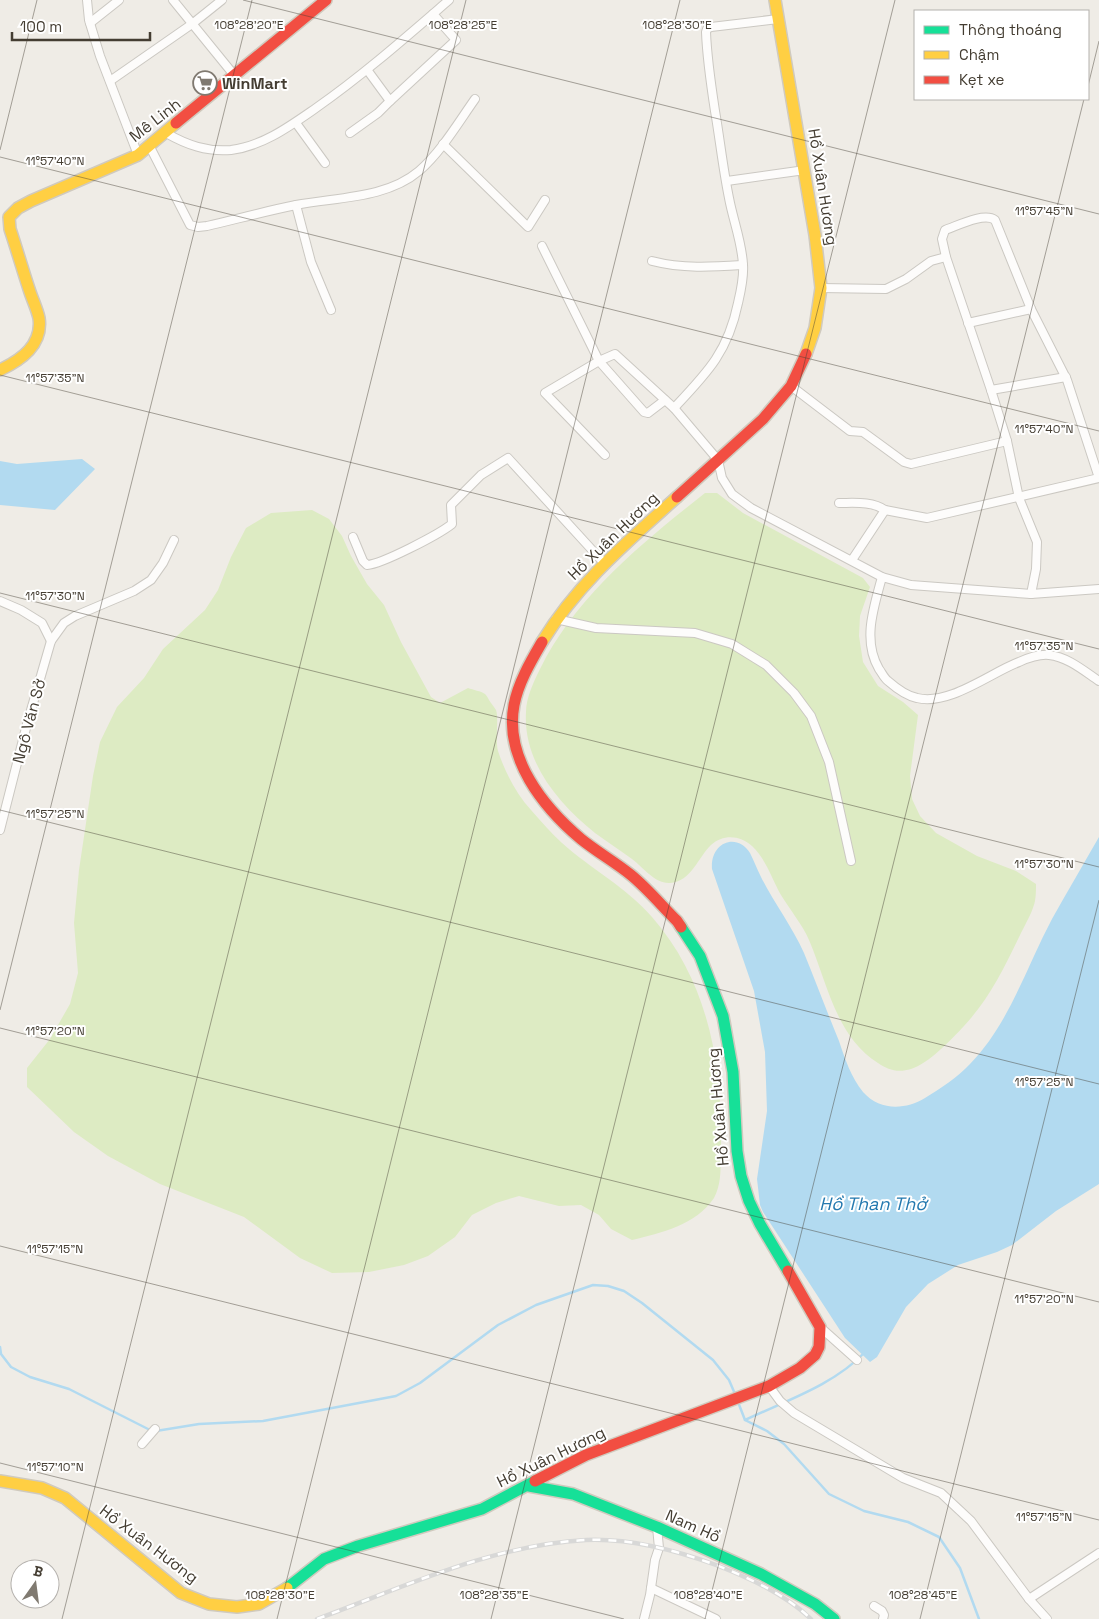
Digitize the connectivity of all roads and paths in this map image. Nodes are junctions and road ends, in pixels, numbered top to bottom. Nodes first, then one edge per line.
1 (87, 0) edge
2 (119, 0) edge
3 (173, 0) edge
4 (222, 0) edge
5 (326, 0) edge
6 (448, 0) edge
7 (775, 0) edge
8 (433, 14) junction
9 (778, 19) junction
10 (90, 23) junction
11 (192, 24) junction
12 (368, 71) junction
13 (234, 75) junction
14 (110, 81) junction
15 (475, 99) dead end
16 (390, 101) junction
17 (296, 123) junction
18 (166, 133) junction
19 (350, 133) dead end
20 (443, 144) junction
21 (150, 147) junction
22 (138, 155) junction
23 (325, 162) dead end
24 (805, 170) junction
25 (727, 181) junction
26 (545, 200) dead end
27 (296, 205) junction
28 (4, 217) edge
29 (542, 246) dead end
30 (946, 256) junction
31 (652, 261) dead end
32 (743, 265) junction
33 (821, 288) junction
34 (1031, 309) junction
35 (331, 310) dead end
36 (968, 323) junction
37 (599, 362) junction
38 (0, 370) edge
39 (1066, 377) junction
40 (791, 386) junction
41 (991, 390) junction
42 (665, 400) junction
43 (674, 408) junction
44 (1007, 441) junction
45 (604, 455) dead end
46 (718, 460) junction
47 (1099, 478) edge
48 (1019, 498) junction
49 (838, 503) dead end
50 (885, 510) junction
51 (353, 537) dead end
52 (174, 540) dead end
53 (852, 560) junction
54 (604, 563) junction
55 (882, 577) junction
56 (1099, 589) edge
57 (1031, 594) junction
58 (0, 601) edge
59 (556, 619) junction
60 (51, 641) junction
61 (1099, 682) edge
62 (0, 830) edge
63 (851, 861) dead end
64 (820, 1327) junction
65 (858, 1360) dead end
66 (764, 1388) junction
67 (155, 1429) dead end
68 (142, 1444) dead end
69 (0, 1481) edge
70 (529, 1486) junction
71 (657, 1526) junction
72 (1099, 1552) edge
73 (651, 1588) junction
74 (1029, 1599) junction
75 (874, 1606) dead end
76 (644, 1619) edge
77 (716, 1619) edge
78 (834, 1619) edge
79 (883, 1619) edge
80 (1046, 1619) edge

1 - 10 street
2 - 10 street
3 - 11 street
4 - 11 street
5 - 13 main road, Mê Linh
6 - 8 street
7 - 9 main road, Hồ Xuân Hương
8 - 12 street
8 - 16 street
9 - 24 main road, Hồ Xuân Hương
9 - 25 street
10 - 14 street
11 - 13 street
11 - 14 street
12 - 16 street
12 - 17 street
13 - 18 main road, Mê Linh
14 - 22 street
15 - 20 street
16 - 19 street
17 - 18 street
17 - 23 street
18 - 21 main road, Mê Linh
20 - 26 street
20 - 27 street
21 - 22 main road, Mê Linh
21 - 27 street
22 - 28 main road, Mê Linh
24 - 25 street
24 - 33 main road, Hồ Xuân Hương
25 - 32 street
27 - 35 street
28 - 38 main road, Mê Linh
29 - 37 street
30 - 33 street
30 - 34 street
30 - 36 street
31 - 32 street
32 - 43 street
33 - 40 main road, Hồ Xuân Hương
34 - 36 street
34 - 39 street
36 - 41 street
37 - 42 street
37 - 42 street
37 - 45 street
39 - 41 street
39 - 47 street
40 - 44 street
40 - 46 main road, Hồ Xuân Hương
41 - 44 street
42 - 43 street
43 - 46 street
44 - 48 street
46 - 53 street
46 - 54 main road, Hồ Xuân Hương
47 - 48 street
48 - 50 street
48 - 57 street
49 - 50 street
50 - 53 street
51 - 54 street
52 - 60 street, Ngô Văn Sở
53 - 55 street
54 - 59 main road, Hồ Xuân Hương
55 - 57 street
55 - 61 street
56 - 57 street
58 - 60 street
59 - 63 street
59 - 64 main road, Hồ Xuân Hương
60 - 62 street, Ngô Văn Sở
64 - 65 street
64 - 66 main road, Hồ Xuân Hương
66 - 70 main road, Hồ Xuân Hương
66 - 74 street
67 - 68 street
69 - 70 main road, Hồ Xuân Hương
70 - 71 main road, Nam Hồ
71 - 73 street
71 - 78 main road, Nam Hồ
72 - 74 street
73 - 76 street
73 - 77 street
74 - 80 street
75 - 79 street

